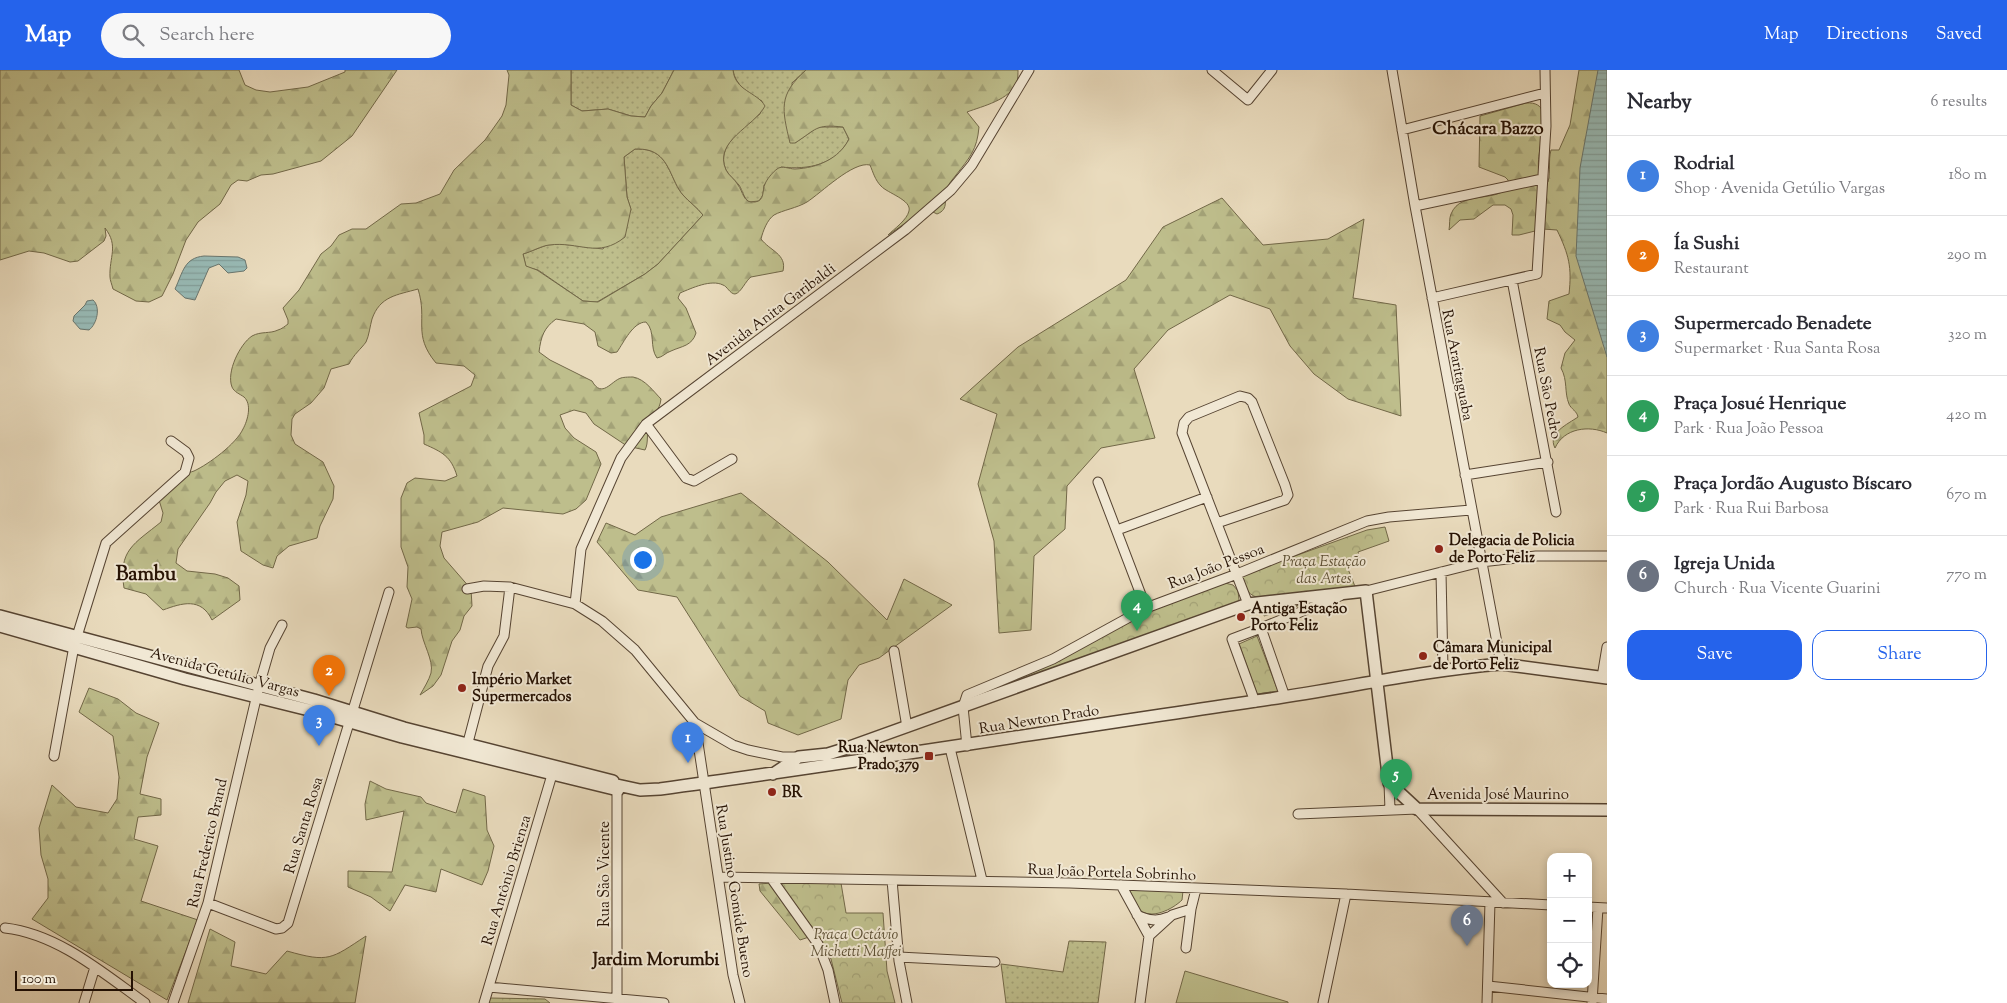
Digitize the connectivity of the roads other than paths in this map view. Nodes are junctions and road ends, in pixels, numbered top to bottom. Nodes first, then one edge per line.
1 (1028, 70) edge
2 (1212, 70) edge
3 (1272, 70) edge
4 (1392, 70) edge
5 (1545, 70) edge
6 (1545, 93) junction
7 (1402, 130) junction
8 (1542, 179) junction
9 (1415, 206) junction
10 (1512, 280) junction
11 (1432, 298) junction
12 (646, 424) junction
13 (171, 440) dead end
14 (732, 459) dead end
15 (1548, 462) junction
16 (1465, 475) junction
17 (1098, 482) dead end
18 (1207, 497) junction
19 (1471, 510) junction
20 (1556, 512) dead end
21 (1217, 523) junction
22 (1117, 530) junction
23 (1607, 556) edge
24 (1481, 562) junction
25 (1441, 572) junction
26 (1237, 574) junction
27 (510, 587) junction
28 (467, 589) dead end
29 (1366, 591) junction
30 (389, 592) dead end
31 (1345, 594) junction
32 (575, 604) junction
33 (1248, 604) junction
34 (1146, 608) junction
35 (0, 616) edge
36 (282, 625) dead end
37 (0, 626) edge
38 (1261, 628) junction
39 (76, 642) junction
40 (1607, 646) edge
41 (894, 651) dead end
42 (1501, 664) junction
43 (1443, 670) junction
44 (1604, 677) edge
45 (1378, 682) junction
46 (258, 691) junction
47 (1285, 697) junction
48 (1255, 702) junction
49 (963, 707) junction
50 (350, 717) junction
51 (695, 723) junction
52 (907, 726) junction
53 (859, 744) junction
54 (967, 746) junction
55 (467, 748) junction
56 (950, 748) junction
57 (54, 756) dead end
58 (799, 757) junction
59 (863, 762) junction
60 (553, 770) junction
61 (773, 774) junction
62 (1389, 783) junction
63 (704, 784) junction
64 (616, 785) junction
65 (1417, 809) junction
66 (1390, 810) junction
67 (1607, 810) edge
68 (1298, 814) dead end
69 (719, 877) junction
70 (771, 878) junction
71 (892, 880) junction
72 (982, 880) junction
73 (1121, 885) junction
74 (1196, 889) junction
75 (1346, 894) junction
76 (1490, 902) junction
77 (208, 903) junction
78 (1503, 903) junction
79 (1547, 905) edge
80 (1603, 908) edge
81 (1192, 909) junction
82 (1137, 915) junction
83 (1172, 915) junction
84 (5, 928) dead end
85 (1149, 936) junction
86 (1186, 948) dead end
87 (899, 957) junction
88 (995, 962) dead end
89 (95, 967) junction
90 (1488, 986) junction
91 (489, 988) junction
92 (617, 998) junction
93 (563, 999) edge
94 (1607, 999) edge
95 (1592, 1001) edge
96 (650, 1002) edge
97 (84, 1003) edge
98 (145, 1003) edge
99 (172, 1003) edge
100 (484, 1003) edge
101 (664, 1003) edge
102 (740, 1003) edge
103 (835, 1003) edge
104 (907, 1003) edge
105 (1140, 1003) edge
106 (1323, 1003) edge
107 (1487, 1003) edge

1 - 12 street, Avenida Anita Garibaldi
2 - 3 street
4 - 7 street, Rua Araritaguaba
5 - 6 street
6 - 7 street
6 - 8 street
7 - 9 street, Rua Araritaguaba
8 - 9 street
8 - 10 street
9 - 11 street, Rua Araritaguaba
10 - 11 street
10 - 15 street, Rua São Pedro
11 - 16 street, Rua Araritaguaba
12 - 14 street
12 - 32 street, Avenida Anita Garibaldi
13 - 39 street
15 - 16 street
15 - 20 street, Rua São Pedro
16 - 19 street, Rua Araritaguaba
17 - 22 street
18 - 21 street
18 - 21 street
18 - 22 street
19 - 24 street, Rua Araritaguaba
19 - 26 street, Rua João Pessoa
21 - 26 street
22 - 34 street
23 - 24 street
24 - 25 street
24 - 42 street, Rua Araritaguaba
25 - 29 street
25 - 43 street
26 - 33 street
26 - 34 street, Rua João Pessoa
27 - 28 street
27 - 32 street
27 - 55 street
29 - 31 street
29 - 45 street
30 - 50 street
31 - 33 street
31 - 38 street
32 - 51 street
33 - 49 street
34 - 49 street, Rua João Pessoa
35 - 39 street, Avenida Getúlio Vargas
36 - 46 street, Rua Frederico Brand
37 - 39 street, Avenida Getúlio Vargas
38 - 47 street
38 - 48 street
39 - 46 street, Avenida Getúlio Vargas
39 - 57 street
40 - 44 street
41 - 52 street
42 - 43 street, Rua Newton Prado
42 - 44 street, Rua Newton Prado
43 - 45 street, Rua Newton Prado
45 - 47 street, Rua Newton Prado
45 - 62 street
46 - 50 street, Avenida Getúlio Vargas
46 - 77 street, Rua Frederico Brand
47 - 48 street, Rua Newton Prado
48 - 54 street, Rua Newton Prado
49 - 52 street
49 - 54 street
50 - 55 street, Avenida Getúlio Vargas
50 - 77 street, Rua Santa Rosa
51 - 58 street
51 - 63 street, Rua Justino Gomide Bueno
52 - 53 street
53 - 58 street
53 - 59 street
54 - 56 street, Rua Newton Prado
55 - 60 street, Avenida Getúlio Vargas
56 - 59 street, Rua Newton Prado
56 - 72 street
58 - 61 street
59 - 61 street, Rua Newton Prado
60 - 64 street, Avenida Getúlio Vargas
60 - 91 street, Rua Antônio Brienza
61 - 63 street, Rua Newton Prado
62 - 65 street
62 - 66 street
63 - 64 street, Avenida Getúlio Vargas
63 - 69 street, Rua Justino Gomide Bueno
64 - 92 street, Rua São Vicente
65 - 66 street, Avenida José Maurino
65 - 67 street, Avenida José Maurino
65 - 78 street
66 - 68 street, Avenida José Maurino
69 - 70 street, Rua João Portela Sobrinho
69 - 102 street, Rua Justino Gomide Bueno
70 - 71 street, Rua João Portela Sobrinho
70 - 103 street
71 - 72 street, Rua João Portela Sobrinho
71 - 87 street
72 - 73 street, Rua João Portela Sobrinho
73 - 74 street, Rua João Portela Sobrinho
73 - 82 street
74 - 75 street, Rua João Portela Sobrinho
74 - 81 street
75 - 76 street, Rua João Portela Sobrinho
75 - 106 street
76 - 78 street, Rua João Portela Sobrinho
76 - 90 street
77 - 99 street, Rua Frederico Brand
78 - 79 street, Rua João Portela Sobrinho
80 - 95 street
81 - 83 street
81 - 86 street
82 - 83 street
82 - 85 street
83 - 85 street
84 - 89 street
85 - 105 street
87 - 88 street
87 - 104 street
89 - 97 street
89 - 98 street
90 - 95 street
90 - 107 street
91 - 93 street
91 - 100 street, Rua Antônio Brienza
92 - 93 street
92 - 96 street
94 - 95 street
96 - 101 street

